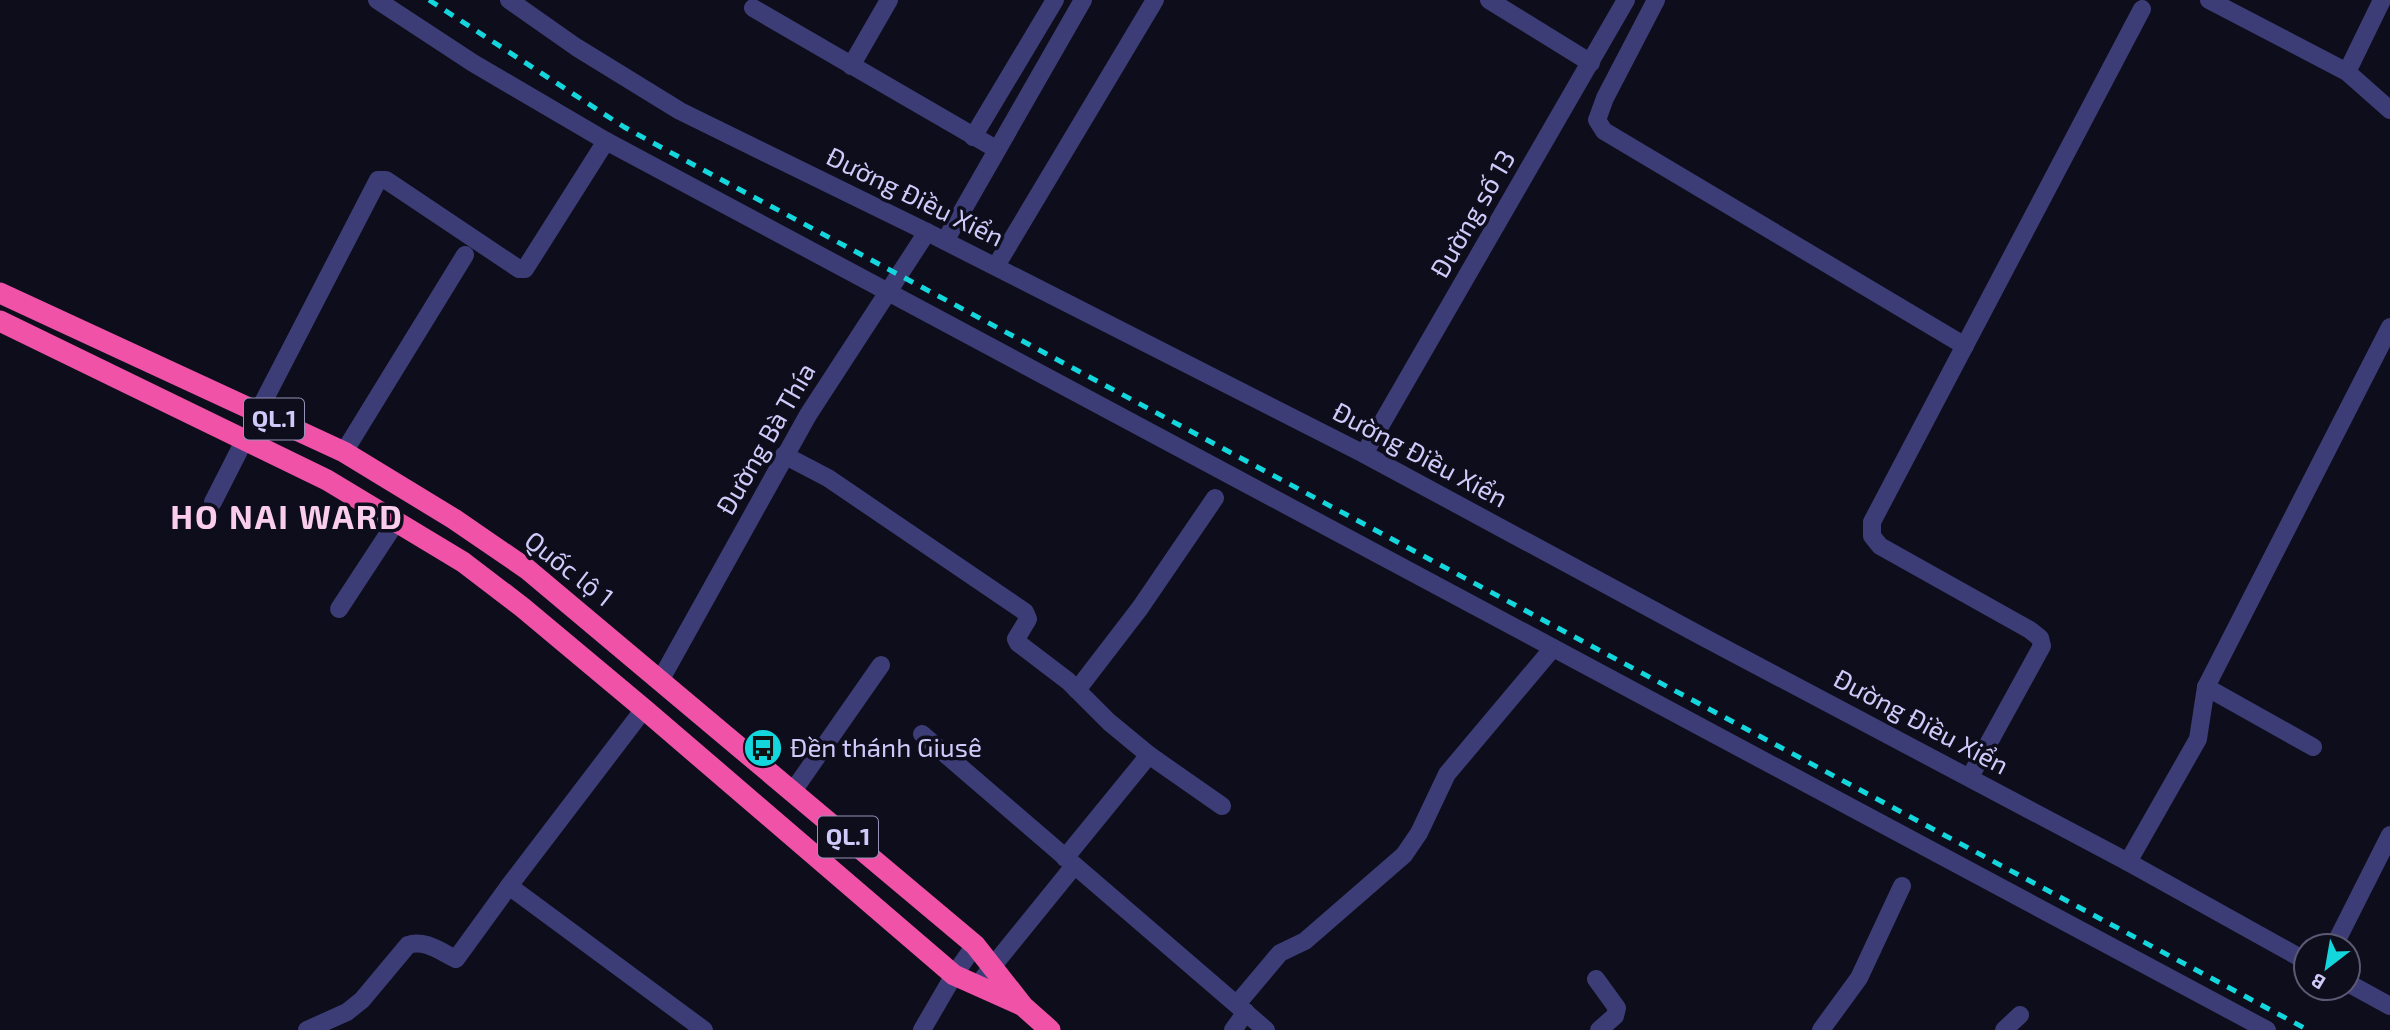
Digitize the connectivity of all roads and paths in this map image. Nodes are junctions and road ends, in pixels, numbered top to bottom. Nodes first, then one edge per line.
1 (377, 0) edge
2 (509, 0) edge
3 (889, 0) edge
4 (1055, 0) edge
5 (1083, 0) edge
6 (1155, 0) edge
7 (1489, 0) edge
8 (1626, 0) edge
9 (1656, 0) edge
10 (2209, 0) edge
11 (2382, 0) edge
12 (753, 8) dead end
13 (2142, 9) dead end
14 (1591, 62) junction
15 (851, 66) junction
16 (2347, 72) junction
17 (2390, 110) edge
18 (973, 137) junction
19 (606, 141) junction
20 (996, 149) junction
21 (927, 232) junction
22 (945, 241) junction
23 (465, 256) dead end
24 (996, 266) junction
25 (888, 292) junction
26 (0, 293) edge
27 (0, 321) edge
28 (2390, 327) edge
29 (1965, 346) junction
30 (258, 412) junction
31 (245, 439) junction
32 (344, 452) junction
33 (1364, 454) junction
34 (784, 455) junction
35 (1215, 498) dead end
36 (213, 502) dead end
37 (396, 522) junction
38 (339, 609) dead end
39 (1553, 648) junction
40 (881, 665) dead end
41 (661, 679) junction
42 (2206, 687) junction
43 (1077, 691) junction
44 (644, 709) junction
45 (922, 734) dead end
46 (2313, 747) dead end
47 (1149, 755) junction
48 (1970, 778) junction
49 (793, 791) junction
50 (1222, 806) dead end
51 (2390, 835) edge
52 (1069, 862) junction
53 (2128, 862) junction
54 (509, 886) junction
55 (1902, 886) dead end
56 (2341, 932) edge
57 (975, 945) junction
58 (2292, 953) edge
59 (993, 967) junction
60 (954, 975) junction
61 (1595, 979) dead end
62 (976, 985) junction
63 (2362, 991) edge
64 (1023, 1006) junction
65 (2390, 1006) edge
66 (1241, 1008) junction
67 (2020, 1015) dead end
68 (307, 1030) edge
69 (704, 1030) edge
70 (922, 1030) edge
71 (1050, 1030) edge
72 (1233, 1030) edge
73 (1266, 1030) edge
74 (1599, 1030) edge
75 (1821, 1030) edge
76 (2004, 1030) edge
77 (2267, 1030) edge

1 - 19 street
2 - 21 street, Đường Điều Xiển
3 - 15 street
4 - 18 street
5 - 20 street
6 - 24 street
7 - 14 street
8 - 14 street, Đường số 13
9 - 29 street
10 - 16 street
11 - 16 street
12 - 15 street
13 - 29 street
14 - 33 street, Đường số 13
15 - 18 street
16 - 17 street
18 - 20 street
19 - 25 street
19 - 30 street
20 - 22 street
21 - 22 street, Đường Điều Xiển
21 - 25 street, Đường Bà Thía
22 - 24 street, Đường Điều Xiển
23 - 32 street
24 - 33 street, Đường Điều Xiển
25 - 34 street, Đường Bà Thía
25 - 39 street
26 - 30 highway, Quốc lộ 1 / QL.1
27 - 31 highway, Quốc lộ 1 / QL.1
28 - 42 street
29 - 48 street
30 - 32 highway, Quốc lộ 1 / QL.1
31 - 36 street
31 - 37 highway, Quốc lộ 1 / QL.1
32 - 41 highway, Quốc lộ 1 / QL.1
33 - 48 street, Đường Điều Xiển
34 - 41 street, Đường Bà Thía
34 - 43 street
35 - 43 street
37 - 38 street
37 - 44 highway, Quốc lộ 1 / QL.1
39 - 66 street
39 - 77 street
40 - 49 street
41 - 44 highway
41 - 49 highway, Quốc lộ 1 / QL.1
42 - 46 street
42 - 53 street
43 - 47 street
44 - 54 street
44 - 60 highway, Quốc lộ 1 / QL.1
45 - 52 street
47 - 50 street
47 - 52 street
48 - 53 street, Đường Điều Xiển
49 - 57 highway, Quốc lộ 1 / QL.1
51 - 56 street
52 - 59 street
52 - 66 street
53 - 58 street, Đường Điều Xiển
54 - 68 street
54 - 69 street
55 - 75 street
57 - 59 highway, Quốc lộ 1 / QL.1
57 - 60 street
59 - 62 street
59 - 64 highway, Quốc lộ 1 / QL.1
60 - 62 highway, Quốc lộ 1 / QL.1
60 - 70 street
61 - 74 street
62 - 64 highway, Quốc lộ 1 / QL.1
63 - 65 street
64 - 71 highway, Quốc lộ 1 / QL.1
66 - 72 street
66 - 73 street
67 - 76 street

